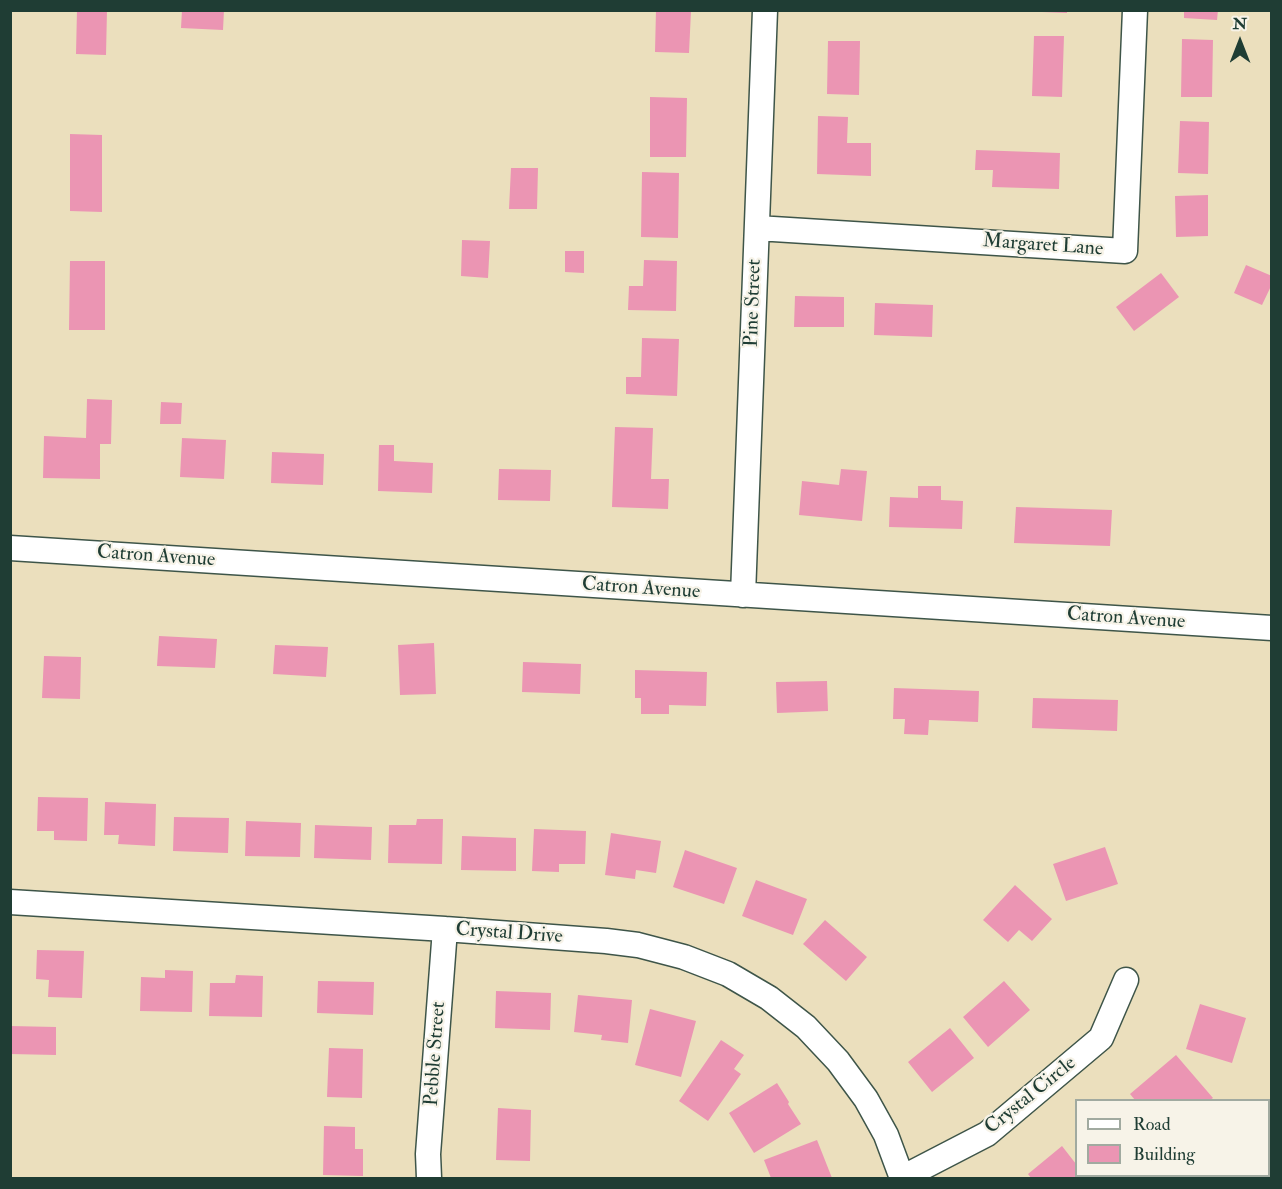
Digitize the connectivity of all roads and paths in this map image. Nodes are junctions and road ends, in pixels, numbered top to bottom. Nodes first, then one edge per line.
1 (765, 10) edge
2 (1135, 10) edge
3 (757, 228) junction
4 (10, 548) edge
5 (743, 595) junction
6 (1272, 628) edge
7 (10, 902) edge
8 (445, 929) junction
9 (1126, 980) dead end
10 (429, 1179) edge
11 (902, 1179) edge

1 - 3 street, Pine Street
2 - 3 street, Margaret Lane
3 - 5 street, Pine Street
4 - 5 street, Catron Avenue
5 - 6 street, Catron Avenue
7 - 8 street, Crystal Drive
8 - 10 street, Pebble Street
8 - 11 street, Crystal Drive
9 - 11 street, Crystal Circle

